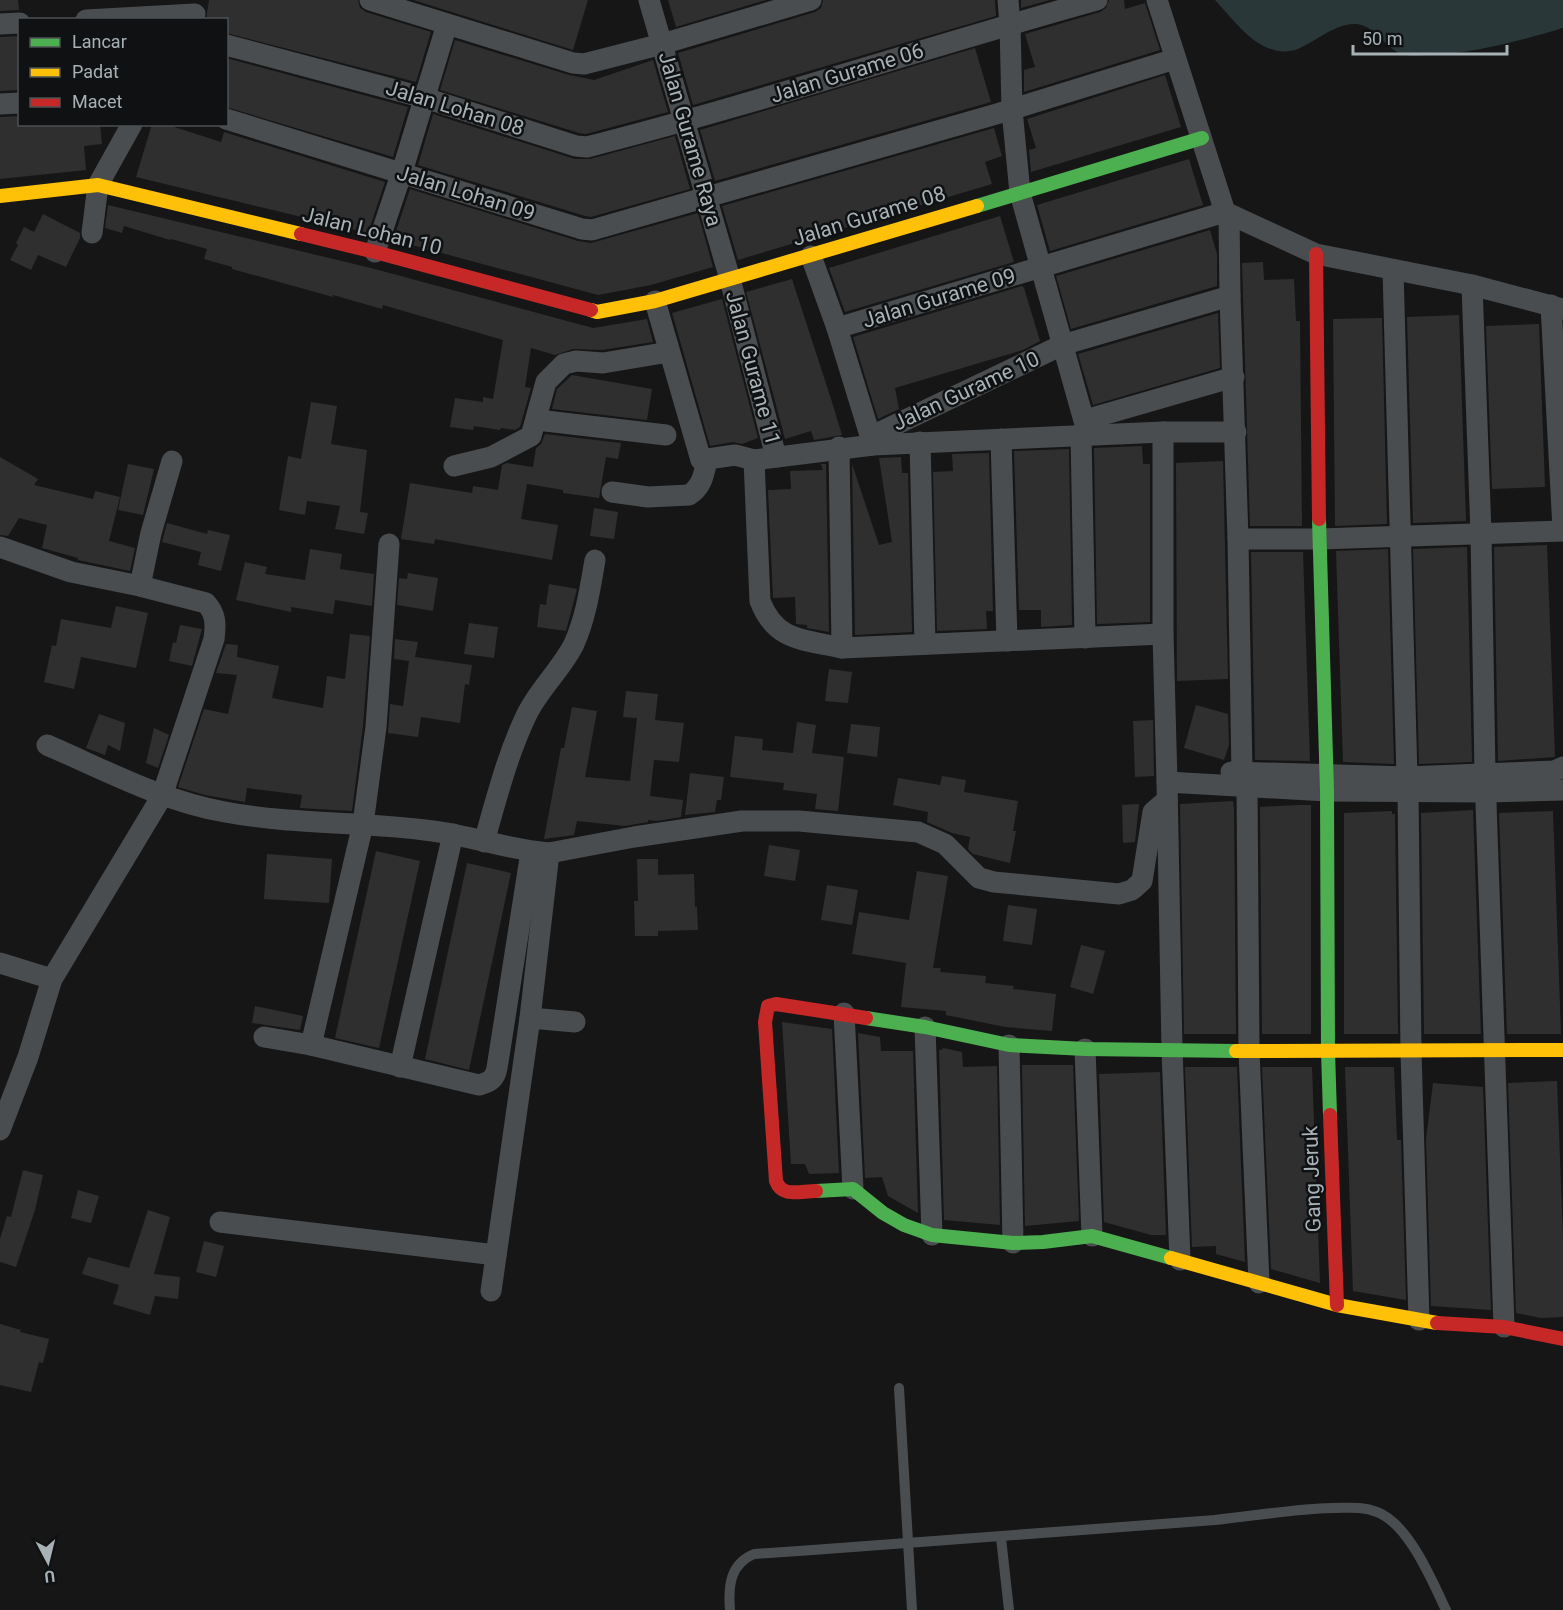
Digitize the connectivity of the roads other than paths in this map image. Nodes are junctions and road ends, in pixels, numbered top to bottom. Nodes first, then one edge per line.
1 (370, 0) edge
2 (649, 0) edge
3 (812, 0) edge
4 (1008, 0) edge
5 (1097, 0) edge
6 (1157, 0) edge
7 (197, 11) edge
8 (111, 18) edge
9 (18, 23) edge
10 (0, 24) edge
11 (447, 24) junction
12 (1011, 24) junction
13 (662, 44) junction
14 (228, 46) edge
15 (1175, 59) junction
16 (424, 98) junction
17 (18, 103) edge
18 (0, 104) edge
19 (1012, 110) junction
20 (228, 120) edge
21 (684, 122) junction
22 (131, 126) edge
23 (1202, 138) junction
24 (402, 172) junction
25 (98, 185) junction
26 (1020, 193) junction
27 (0, 196) edge
28 (706, 197) junction
29 (1227, 214) junction
30 (92, 233) dead end
31 (375, 252) junction
32 (1316, 254) junction
33 (812, 256) junction
34 (1040, 267) junction
35 (1393, 270) junction
36 (730, 279) junction
37 (1472, 285) junction
38 (1230, 296) junction
39 (655, 301) junction
40 (1557, 307) edge
41 (837, 328) junction
42 (1062, 345) junction
43 (669, 352) junction
44 (1234, 377) junction
45 (537, 420) junction
46 (1085, 430) junction
47 (1163, 432) junction
48 (1236, 432) junction
49 (666, 435) dead end
50 (1001, 439) junction
51 (872, 441) junction
52 (920, 442) junction
53 (839, 447) junction
54 (776, 457) junction
55 (754, 459) junction
56 (703, 460) junction
57 (172, 461) dead end
58 (454, 466) dead end
59 (612, 492) dead end
60 (1563, 530) edge
61 (1481, 534) junction
62 (1402, 535) junction
63 (1319, 538) junction
64 (1238, 539) junction
65 (388, 544) dead end
66 (0, 547) edge
67 (595, 560) dead end
68 (140, 586) junction
69 (1163, 634) junction
70 (1085, 638) junction
71 (1007, 641) junction
72 (925, 644) junction
73 (842, 648) junction
74 (47, 745) dead end
75 (1563, 767) edge
76 (1244, 780) junction
77 (1327, 782) junction
78 (1486, 783) junction
79 (1167, 784) junction
80 (1408, 784) junction
81 (1563, 790) edge
82 (162, 796) junction
83 (363, 824) junction
84 (453, 834) junction
85 (484, 842) junction
86 (540, 852) junction
87 (0, 963) edge
88 (52, 979) junction
89 (844, 1013) junction
90 (530, 1018) junction
91 (575, 1022) dead end
92 (925, 1027) junction
93 (264, 1037) dead end
94 (1009, 1045) junction
95 (311, 1046) junction
96 (1085, 1049) junction
97 (1172, 1050) junction
98 (1563, 1050) edge
99 (1248, 1051) junction
100 (1328, 1051) junction
101 (1495, 1051) junction
102 (1411, 1052) junction
103 (400, 1067) junction
104 (0, 1127) edge
105 (854, 1189) junction
106 (220, 1222) dead end
107 (932, 1235) junction
108 (1092, 1236) junction
109 (1013, 1243) junction
110 (496, 1255) junction
111 (1180, 1260) junction
112 (1259, 1283) junction
113 (491, 1290) dead end
114 (1337, 1305) junction
115 (1419, 1320) junction
116 (1504, 1327) junction
117 (1563, 1339) edge
118 (899, 1388) dead end
119 (1000, 1538) junction
120 (907, 1544) junction
121 (730, 1610) edge
122 (912, 1610) edge
123 (1009, 1610) edge
124 (1446, 1610) edge

1 - 11 street
2 - 13 street, Jalan Gurame Raya
3 - 13 street
4 - 12 street
5 - 12 street, Jalan Gurame 06
6 - 15 street
7 - 8 street
9 - 10 street
11 - 13 street
11 - 16 street
12 - 19 street
12 - 21 street, Jalan Gurame 06
13 - 21 street, Jalan Gurame Raya
14 - 16 street, Jalan Lohan 08
15 - 19 street, Jalan Lohan 09
15 - 23 street
16 - 21 street, Jalan Lohan 08
16 - 24 street
17 - 18 street
19 - 26 street
19 - 28 street, Jalan Lohan 09
20 - 24 street, Jalan Lohan 09
21 - 28 street, Jalan Gurame Raya
22 - 25 street
23 - 26 street, Jalan Gurame 08
23 - 29 street
24 - 28 street, Jalan Lohan 09
24 - 31 street
25 - 27 street, Jalan Lohan 10
25 - 30 street
25 - 31 street, Jalan Lohan 10
26 - 33 street, Jalan Gurame 08
26 - 34 street
28 - 36 street, Jalan Gurame Raya
29 - 32 street
29 - 34 street, Jalan Gurame 09
29 - 38 street
31 - 39 street, Jalan Lohan 10
32 - 35 street
32 - 63 street, Gang Jeruk
33 - 36 street, Jalan Gurame 08
33 - 41 street, Jalan Gurame 10
34 - 41 street, Jalan Gurame 09
34 - 42 street
35 - 37 street
35 - 62 street
36 - 39 street, Jalan Lohan 10
36 - 54 street, Jalan Gurame 11
37 - 40 street
37 - 61 street
38 - 42 street, Jalan Gurame 10
38 - 44 street
39 - 43 street
40 - 60 street
41 - 51 street, Jalan Gurame 10
42 - 46 street
42 - 51 street, Jalan Gurame 10
43 - 45 street
43 - 56 street
44 - 46 street
44 - 48 street
45 - 49 street
45 - 58 street
46 - 47 street
46 - 50 street
46 - 70 street
47 - 48 street
47 - 69 street
48 - 64 street
50 - 52 street
50 - 71 street
51 - 52 street
51 - 53 street
52 - 72 street
53 - 54 street
53 - 73 street
54 - 55 street
55 - 56 street
55 - 73 street
56 - 59 street
57 - 68 street
60 - 61 street
61 - 62 street
61 - 78 street
62 - 63 street
62 - 80 street
63 - 64 street
63 - 77 street, Gang Jeruk
64 - 76 street
65 - 83 street
66 - 68 street
67 - 85 street
68 - 82 street
69 - 70 street
69 - 79 street
70 - 71 street
71 - 72 street
72 - 73 street
74 - 82 street
75 - 78 street
76 - 77 street
76 - 79 street
76 - 99 street
77 - 80 street
77 - 100 street, Gang Jeruk
78 - 80 street
78 - 81 street
78 - 101 street
79 - 86 street
79 - 97 street
80 - 102 street
82 - 83 street
82 - 88 street
83 - 84 street
83 - 95 street
84 - 85 street
84 - 103 street
85 - 86 street
86 - 90 street
86 - 103 street
87 - 88 street
88 - 104 street
89 - 92 street
89 - 105 street
89 - 105 street
90 - 91 street
90 - 110 street
92 - 94 street
92 - 107 street
93 - 95 street
94 - 96 street
94 - 109 street
95 - 103 street
96 - 97 street
96 - 108 street
97 - 99 street
97 - 111 street
98 - 101 street
99 - 100 street
99 - 112 street
100 - 102 street
100 - 114 street, Gang Jeruk
101 - 102 street
101 - 116 street
102 - 115 street
105 - 107 street
106 - 110 street
107 - 109 street
108 - 109 street
108 - 111 street
110 - 113 street
111 - 112 street
112 - 114 street
114 - 115 street
115 - 116 street
116 - 117 street
118 - 120 lane
119 - 120 lane
119 - 123 lane
119 - 124 lane
120 - 121 lane
120 - 122 lane

